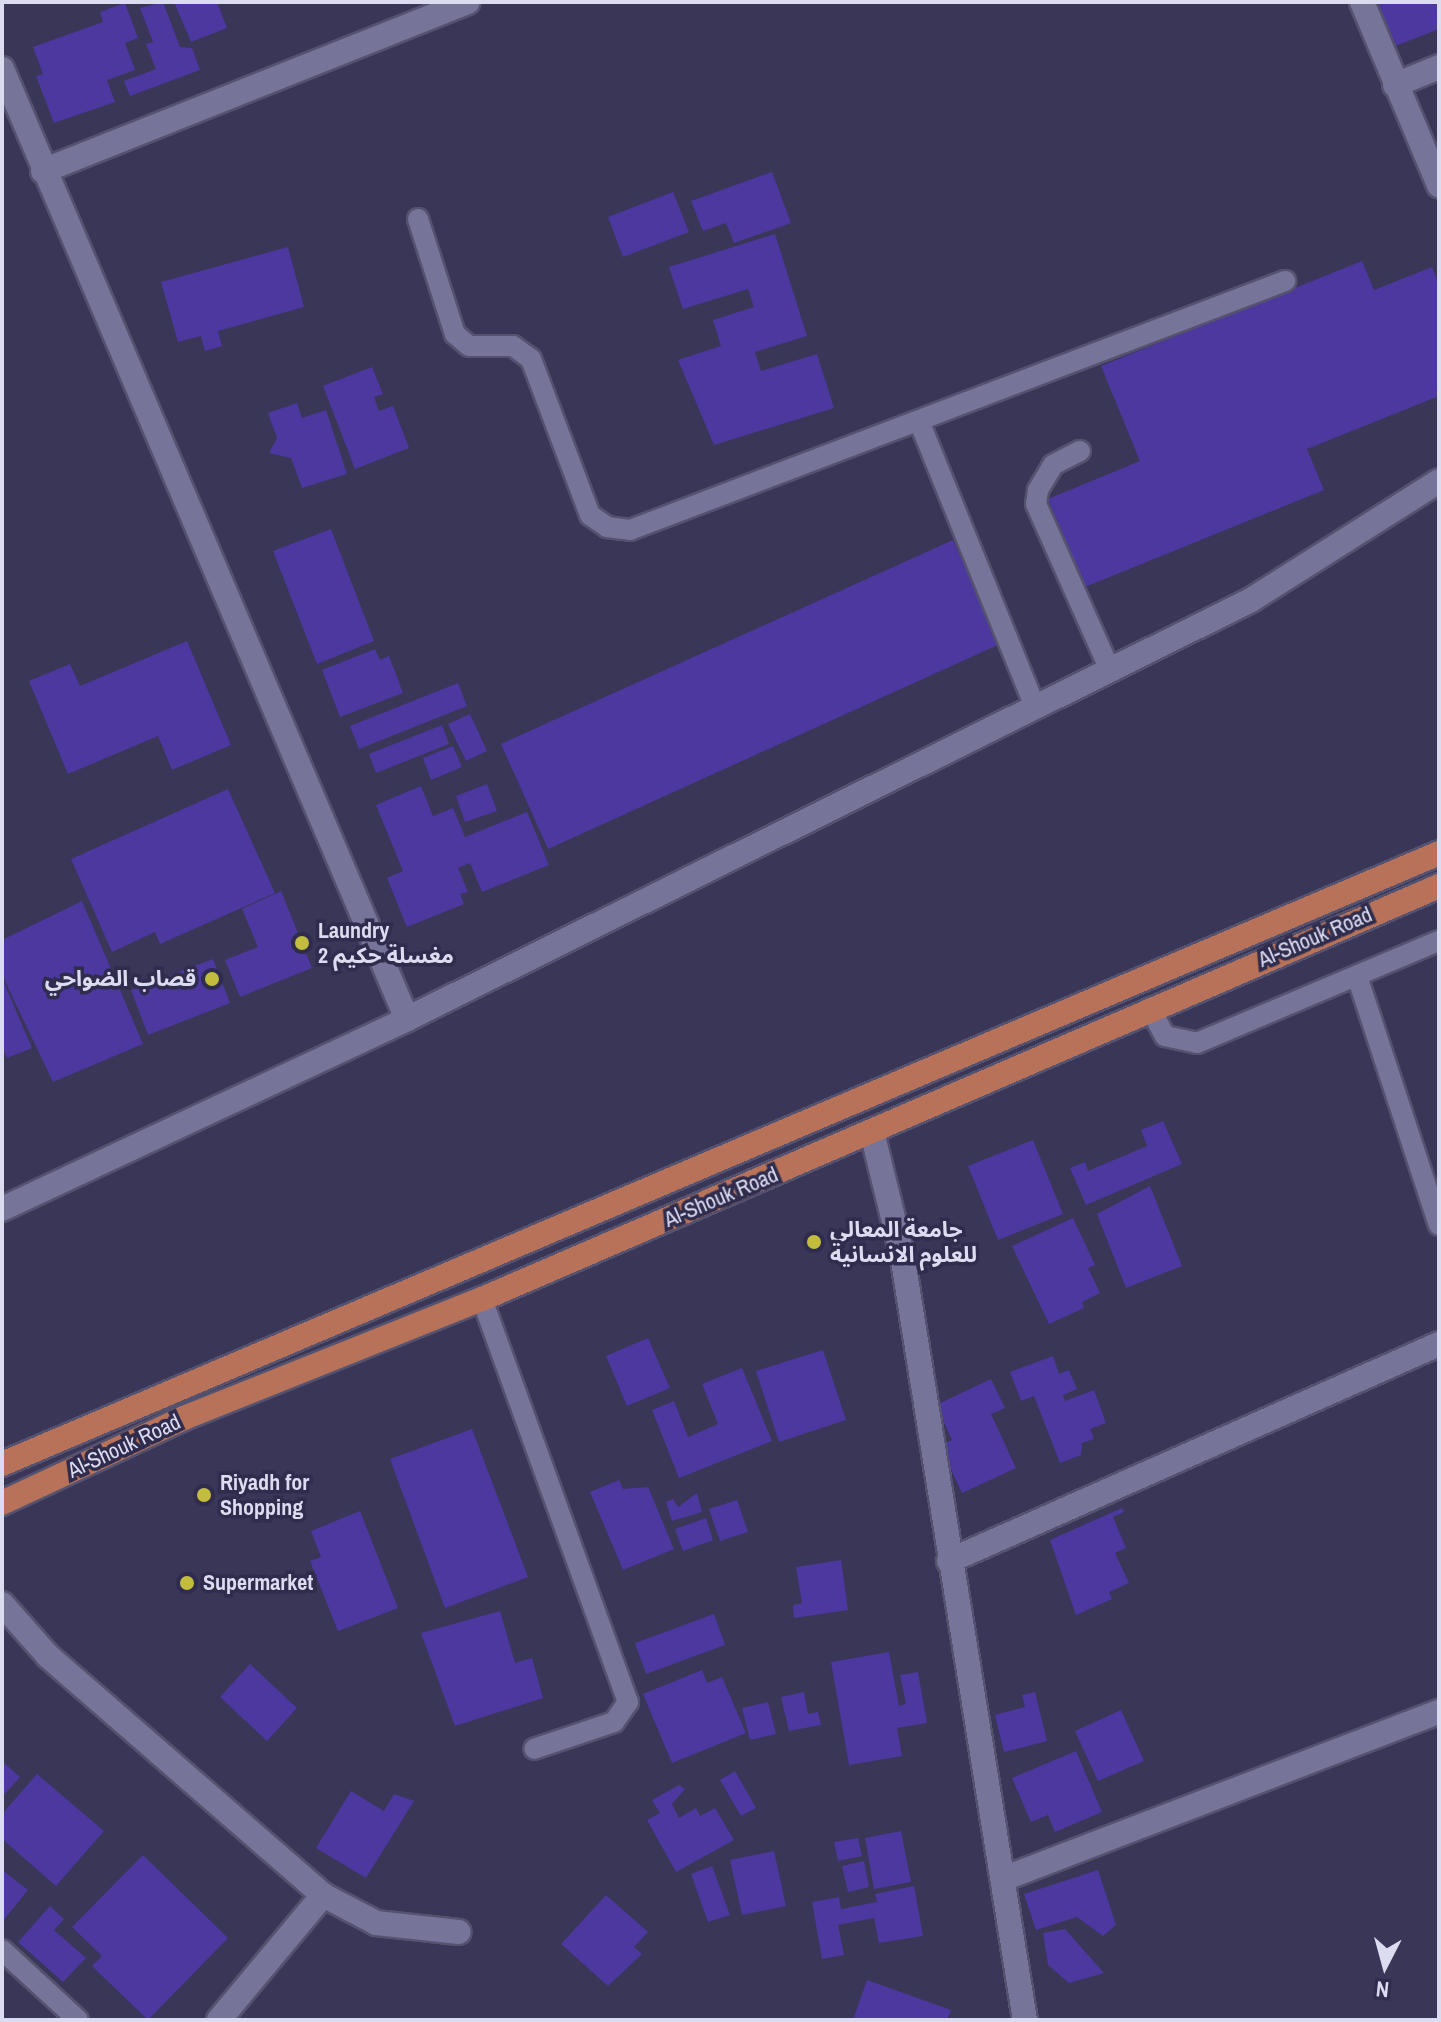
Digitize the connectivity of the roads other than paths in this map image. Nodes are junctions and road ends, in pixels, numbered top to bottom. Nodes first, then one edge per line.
1 (468, 2) edge
2 (1362, 2) edge
3 (1439, 67) edge
4 (2, 69) edge
5 (1395, 85) junction
6 (43, 171) junction
7 (1439, 185) edge
8 (418, 219) dead end
9 (1285, 281) dead end
10 (919, 421) junction
11 (1080, 451) dead end
12 (1439, 481) edge
13 (1109, 668) junction
14 (1035, 706) junction
15 (1439, 853) edge
16 (1439, 886) edge
17 (1439, 941) edge
18 (1357, 976) junction
19 (1150, 1008) junction
20 (407, 1019) junction
21 (872, 1132) junction
22 (2, 1209) edge
23 (1439, 1225) edge
24 (482, 1299) junction
25 (1439, 1344) edge
26 (4, 1463) edge
27 (11, 1498) edge
28 (949, 1561) junction
29 (2, 1604) edge
30 (1439, 1712) edge
31 (534, 1749) dead end
32 (1003, 1879) junction
33 (323, 1895) junction
34 (459, 1932) dead end
35 (2, 1950) edge
36 (78, 2020) edge
37 (219, 2020) edge
38 (1025, 2020) edge

1 - 6 street
2 - 5 street
3 - 5 street
4 - 6 street
5 - 7 street
6 - 20 street
8 - 10 lane
9 - 10 lane
10 - 14 lane
11 - 13 lane
12 - 13 street
13 - 14 street
14 - 20 street
15 - 26 main road, Al-Shouk Road
16 - 19 main road, Al-Shouk Road
17 - 18 lane
18 - 19 lane
18 - 23 lane
19 - 21 main road, Al-Shouk Road
20 - 22 street
21 - 24 main road, Al-Shouk Road
21 - 28 street
24 - 27 main road, Al-Shouk Road
24 - 31 lane
25 - 28 street
26 - 27 main road
28 - 32 street
29 - 33 street
30 - 32 street
32 - 38 street
33 - 34 street
33 - 37 street
35 - 36 lane

